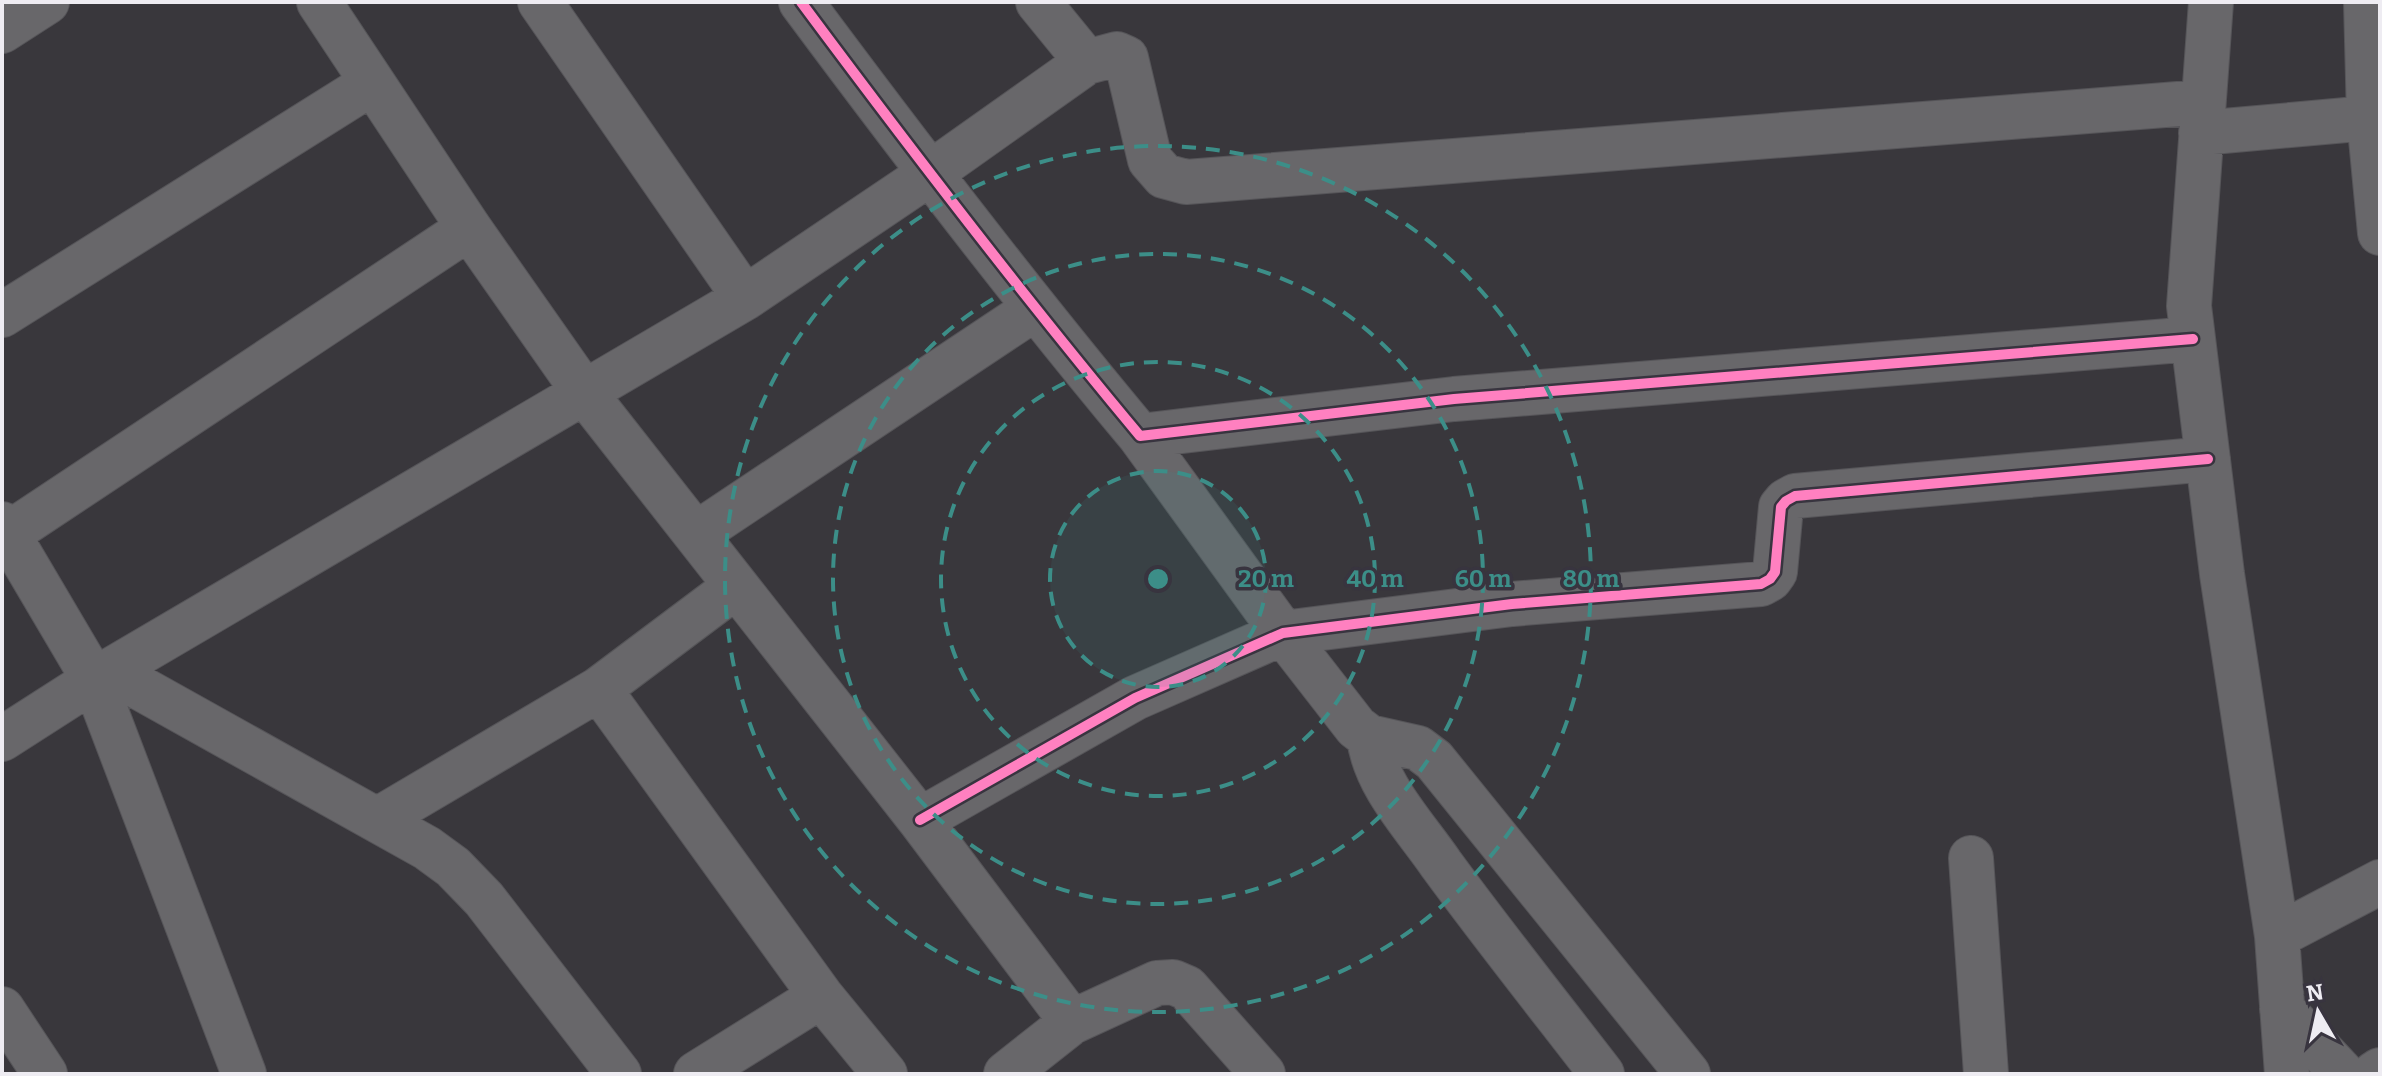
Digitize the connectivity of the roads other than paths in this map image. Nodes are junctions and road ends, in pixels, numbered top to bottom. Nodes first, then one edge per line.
1 (47, 2) edge
2 (319, 2) edge
3 (540, 2) edge
4 (801, 2) edge
5 (1038, 2) edge
6 (2211, 2) edge
7 (2366, 2) edge
8 (2, 31) edge
9 (1087, 62) junction
10 (372, 83) junction
11 (2202, 118) junction
12 (2374, 118) edge
13 (929, 174) junction
14 (469, 228) junction
15 (2380, 233) edge
16 (745, 298) junction
17 (1034, 309) junction
18 (2, 315) edge
19 (2193, 339) junction
20 (584, 392) junction
21 (1140, 436) junction
22 (2208, 459) junction
23 (4, 532) edge
24 (696, 534) junction
25 (735, 587) junction
26 (1283, 633) junction
27 (102, 676) junction
28 (599, 689) junction
29 (1369, 737) junction
30 (2, 739) edge
31 (377, 820) junction
32 (920, 820) junction
33 (1971, 858) dead end
34 (2380, 882) edge
35 (2277, 936) junction
36 (821, 996) junction
37 (2, 1009) edge
38 (2282, 1009) junction
39 (1072, 1022) junction
40 (2380, 1070) edge
41 (45, 1074) edge
42 (244, 1074) edge
43 (619, 1074) edge
44 (696, 1074) edge
45 (885, 1074) edge
46 (1006, 1074) edge
47 (1263, 1074) edge
48 (1602, 1074) edge
49 (1688, 1074) edge
50 (1986, 1074) edge
51 (2287, 1074) edge
52 (2343, 1074) edge
53 (2374, 1074) edge

1 - 8 street
2 - 10 street
3 - 16 street
4 - 13 street
5 - 9 street
6 - 11 street
7 - 12 street
9 - 11 street
9 - 13 street
10 - 14 street
10 - 18 street
11 - 12 street
11 - 19 street
12 - 15 street
13 - 16 street
13 - 17 street
14 - 20 street
14 - 23 street
16 - 20 street
17 - 21 street
17 - 24 street
19 - 21 street
19 - 22 street
20 - 24 street
20 - 27 street
21 - 26 street
22 - 26 street
22 - 35 street
23 - 27 street
24 - 25 street
25 - 28 street
25 - 32 street
26 - 29 street
26 - 32 street
27 - 30 street
27 - 31 street
27 - 42 street
28 - 31 street
28 - 36 street
29 - 48 street
29 - 49 street
31 - 43 street
32 - 39 street
33 - 50 street
34 - 35 street
35 - 38 street
36 - 44 street
36 - 45 street
37 - 41 street
38 - 51 street
38 - 52 street
39 - 46 street
39 - 47 street
40 - 53 street

